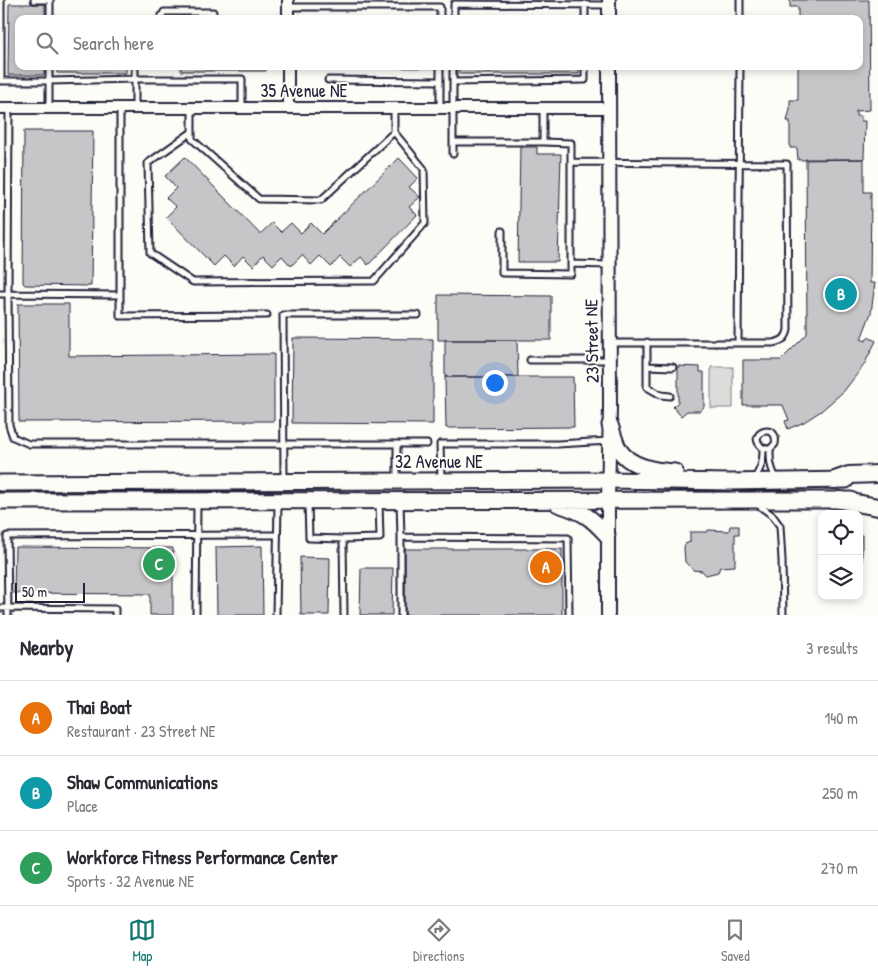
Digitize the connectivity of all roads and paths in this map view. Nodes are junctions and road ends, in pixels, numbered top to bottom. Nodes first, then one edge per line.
1 (1, 0) edge
2 (34, 0) edge
3 (50, 0) edge
4 (740, 0) edge
5 (609, 2) edge
6 (288, 3) edge
7 (585, 4) junction
8 (213, 12) dead end
9 (50, 15) edge
10 (162, 15) edge
11 (440, 15) edge
12 (454, 15) edge
13 (585, 15) edge
14 (609, 15) edge
15 (740, 15) edge
16 (49, 70) edge
17 (135, 70) edge
18 (288, 70) edge
19 (440, 70) edge
20 (453, 70) edge
21 (585, 70) edge
22 (608, 70) edge
23 (740, 70) edge
24 (135, 79) junction
25 (328, 80) dead end
26 (48, 81) junction
27 (440, 81) junction
28 (453, 82) junction
29 (4, 108) edge
30 (49, 108) junction
31 (120, 108) junction
32 (135, 108) junction
33 (192, 108) junction
34 (242, 108) junction
35 (288, 108) junction
36 (394, 108) junction
37 (440, 108) junction
38 (453, 108) junction
39 (543, 108) junction
40 (608, 108) junction
41 (192, 132) junction
42 (394, 132) junction
43 (453, 142) junction
44 (543, 142) junction
45 (452, 154) dead end
46 (571, 162) junction
47 (608, 163) junction
48 (739, 164) junction
49 (502, 231) dead end
50 (571, 264) junction
51 (609, 265) junction
52 (0, 294) edge
53 (8, 294) junction
54 (120, 295) junction
55 (267, 315) dead end
56 (418, 315) dead end
57 (647, 342) junction
58 (610, 343) junction
59 (738, 343) junction
60 (530, 360) dead end
61 (610, 360) junction
62 (647, 366) junction
63 (674, 366) dead end
64 (670, 396) dead end
65 (610, 425) junction
66 (610, 440) junction
67 (284, 444) junction
68 (397, 444) junction
69 (427, 444) dead end
70 (763, 448) junction
71 (770, 448) junction
72 (0, 472) edge
73 (878, 474) edge
74 (397, 480) junction
75 (442, 480) junction
76 (608, 480) junction
77 (835, 480) junction
78 (284, 481) junction
79 (878, 481) edge
80 (36, 482) junction
81 (730, 482) junction
82 (753, 482) junction
83 (779, 482) junction
84 (0, 483) edge
85 (278, 500) junction
86 (545, 500) junction
87 (608, 500) junction
88 (840, 500) junction
89 (878, 500) edge
90 (197, 501) junction
91 (308, 501) junction
92 (379, 501) junction
93 (400, 501) junction
94 (752, 501) junction
95 (2, 503) edge
96 (878, 507) edge
97 (197, 535) junction
98 (277, 535) junction
99 (608, 535) junction
100 (401, 537) junction
101 (343, 539) junction
102 (0, 608) edge
103 (8, 608) junction
104 (73, 608) junction
105 (8, 615) edge
106 (73, 615) edge
107 (115, 615) edge
108 (196, 615) edge
109 (276, 615) edge
110 (344, 615) edge
111 (400, 615) edge
112 (569, 615) edge
113 (608, 615) edge
114 (783, 615) edge

1 - 26 lane
2 - 3 lane
3 - 9 lane
4 - 15 lane
5 - 7 lane
5 - 14 street
6 - 11 lane
7 - 12 lane
7 - 13 lane
8 - 10 lane
16 - 26 lane
17 - 24 lane
18 - 35 street
19 - 27 lane
20 - 28 lane
21 - 28 lane
22 - 40 street, 23 Street NE
23 - 48 lane
24 - 26 lane
24 - 32 lane
24 - 34 lane
25 - 27 lane
26 - 30 lane
27 - 37 lane
28 - 38 lane
29 - 30 street, 35 Avenue NE
29 - 53 lane
30 - 31 street, 35 Avenue NE
31 - 32 street, 35 Avenue NE
31 - 54 lane
32 - 33 street, 35 Avenue NE
33 - 34 street, 35 Avenue NE
33 - 41 lane
34 - 35 street, 35 Avenue NE
35 - 36 street, 35 Avenue NE
36 - 37 street, 35 Avenue NE
36 - 42 lane
37 - 38 street, 35 Avenue NE
38 - 39 street, 35 Avenue NE
38 - 43 lane
39 - 40 street, 35 Avenue NE
39 - 44 lane
40 - 47 street, 23 Street NE
41 - 42 lane
41 - 42 lane
43 - 44 lane
43 - 45 lane
44 - 46 lane
46 - 47 lane
46 - 50 lane
47 - 48 lane
47 - 51 street, 23 Street NE
48 - 59 lane
48 - 59 lane
49 - 50 lane
50 - 51 lane
51 - 58 street, 23 Street NE
52 - 53 lane
53 - 54 lane
53 - 67 lane
54 - 55 lane
56 - 67 lane
57 - 58 lane
57 - 59 lane
57 - 62 lane
58 - 61 street, 23 Street NE
60 - 61 lane
61 - 65 street, 23 Street NE
62 - 63 lane
62 - 64 lane
65 - 66 street, 23 Street NE
65 - 81 main road
66 - 75 lane
66 - 76 street, 23 Street NE
67 - 68 lane
67 - 78 lane
68 - 69 lane
68 - 74 lane
70 - 71 lane
70 - 71 lane
70 - 82 lane
71 - 83 lane
72 - 80 main road
73 - 77 main road
74 - 75 main road, 32 Avenue NE
74 - 78 main road, 32 Avenue NE
75 - 76 main road, 32 Avenue NE
76 - 81 main road, 32 Avenue NE
76 - 87 street, 23 Street NE
77 - 79 main road, 32 Avenue NE
77 - 83 main road, 32 Avenue NE
78 - 80 main road, 32 Avenue NE
80 - 84 main road, 32 Avenue NE
81 - 82 main road, 32 Avenue NE
82 - 83 main road, 32 Avenue NE
85 - 90 main road
85 - 91 main road
85 - 98 lane
86 - 87 main road
86 - 93 main road
86 - 99 main road
87 - 94 main road
87 - 99 street, 23 Street NE
88 - 89 main road
88 - 94 main road
88 - 96 main road
90 - 95 main road
90 - 97 lane
91 - 92 main road
91 - 101 lane
92 - 93 main road
92 - 101 lane
93 - 100 lane
94 - 114 lane
97 - 98 lane
97 - 103 lane
97 - 108 lane
98 - 109 lane
99 - 113 street, 23 Street NE
100 - 111 lane
100 - 112 lane
101 - 110 lane
102 - 103 lane
103 - 104 lane
103 - 105 lane
104 - 106 lane
104 - 107 lane

